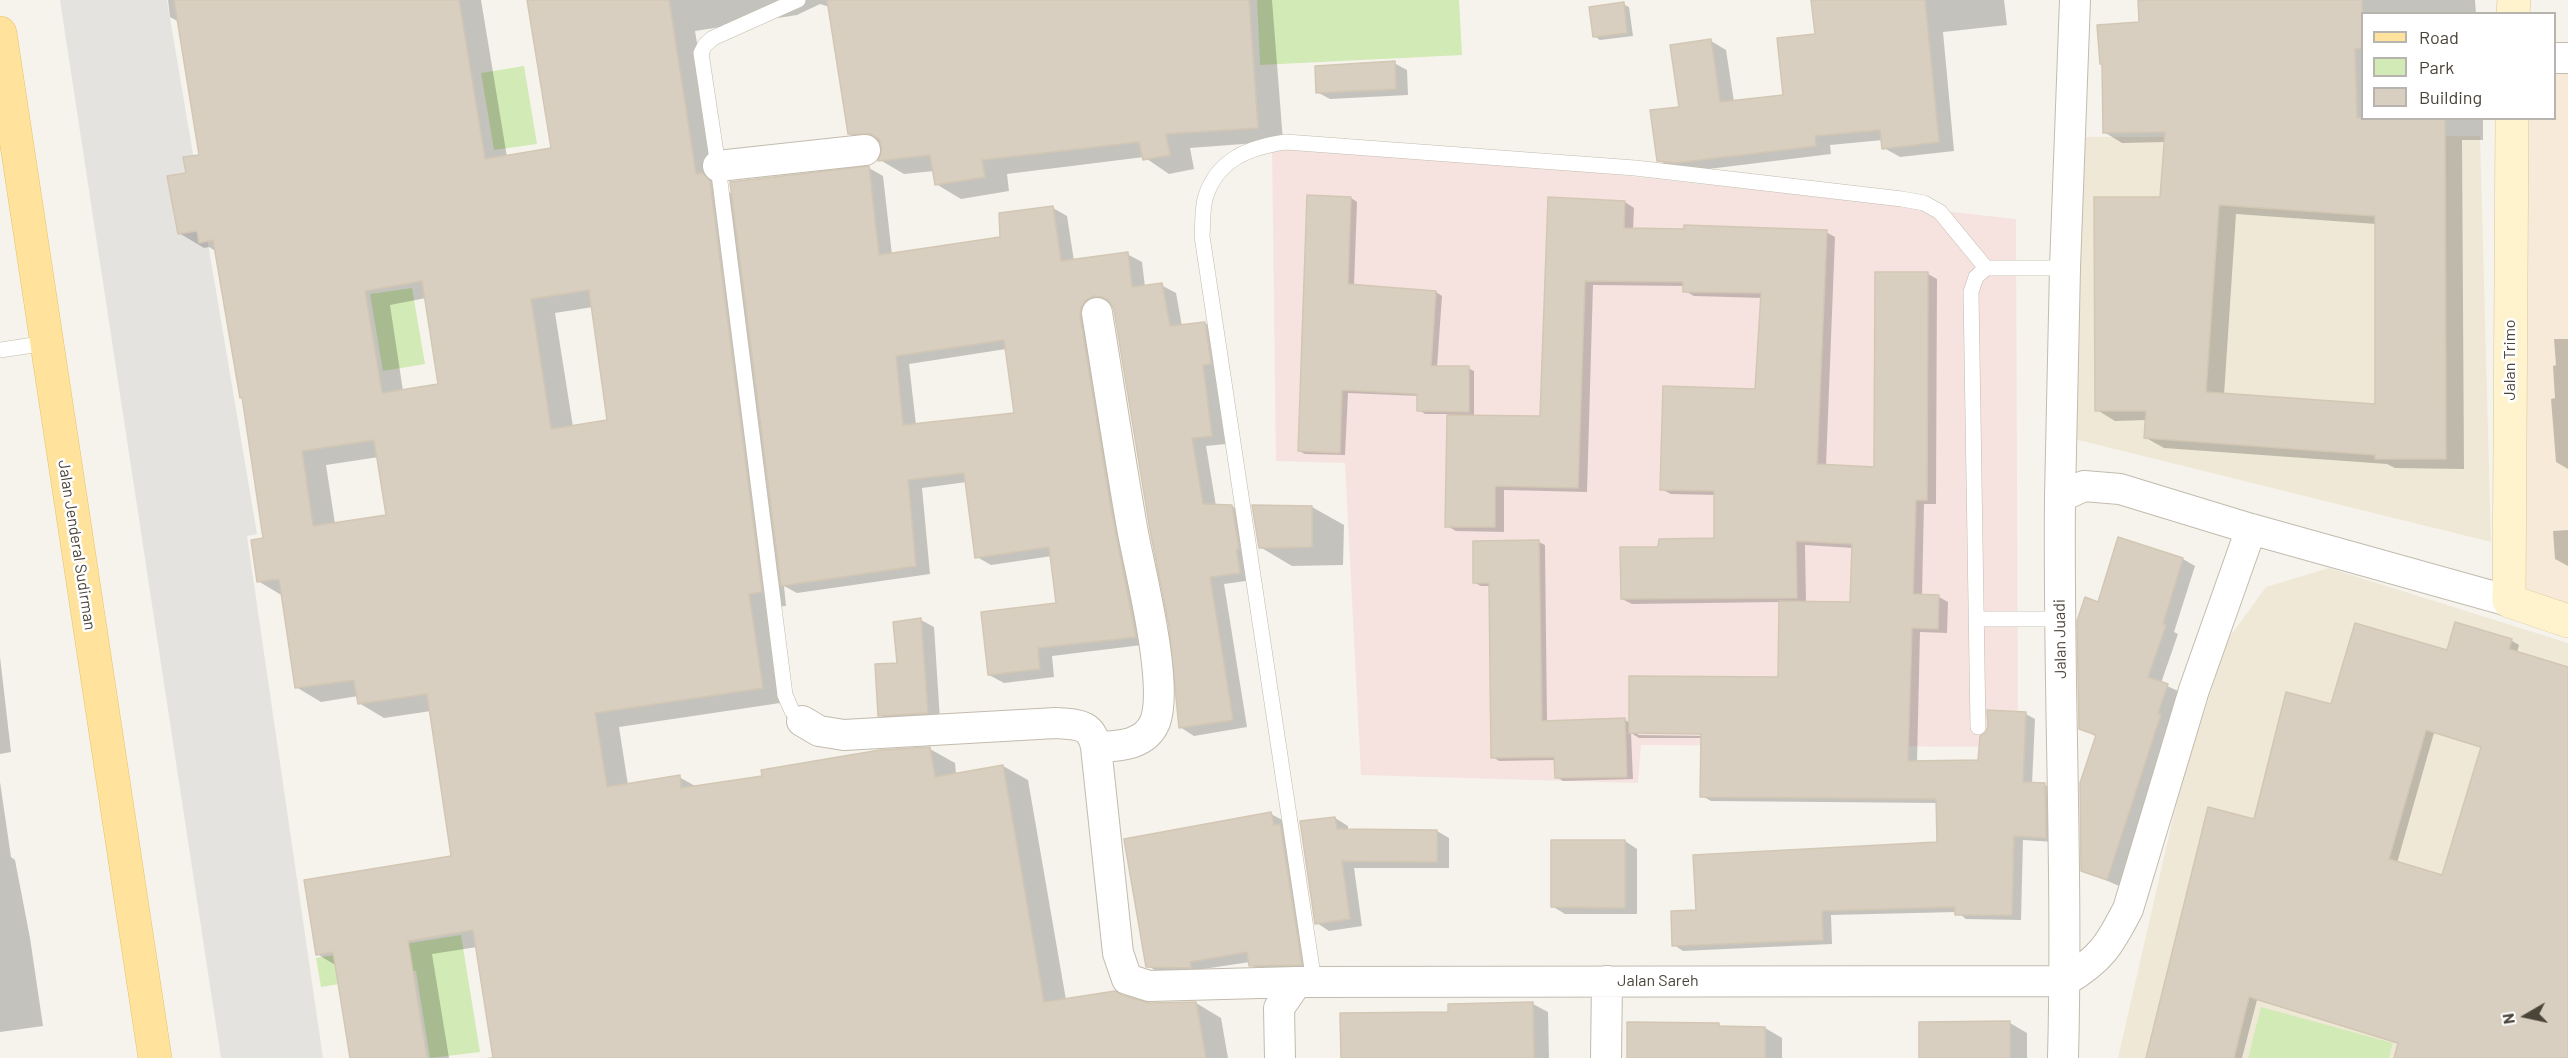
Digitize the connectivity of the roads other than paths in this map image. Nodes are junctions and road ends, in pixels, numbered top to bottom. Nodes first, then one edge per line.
1 (798, 0) edge
2 (2075, 0) edge
3 (0, 33) edge
4 (2512, 120) edge
5 (865, 150) dead end
6 (718, 166) junction
7 (1986, 268) junction
8 (2065, 268) junction
9 (1097, 313) dead end
10 (47, 343) junction
11 (0, 350) edge
12 (2060, 497) junction
13 (2251, 529) junction
14 (2509, 601) junction
15 (1976, 619) junction
16 (2059, 619) junction
17 (2568, 621) edge
18 (802, 721) joint
19 (1978, 727) dead end
20 (1096, 747) junction
21 (1607, 981) junction
22 (2065, 981) junction
23 (1306, 982) junction
24 (155, 1058) edge
25 (1280, 1058) edge
26 (1606, 1058) edge
27 (2063, 1058) edge

1 - 6 lane
2 - 8 street, Jalan Juadi
3 - 10 main road, Jalan Jenderal Sudirman
4 - 14 street, Jalan Trimo
5 - 6 street
6 - 18 lane
7 - 8 lane
7 - 15 lane
7 - 23 lane
8 - 12 street, Jalan Juadi
9 - 20 street
10 - 11 lane
10 - 24 main road, Jalan Jenderal Sudirman
12 - 13 street
12 - 16 street, Jalan Juadi
13 - 14 street
13 - 22 street
14 - 17 street
15 - 16 lane
15 - 19 lane
16 - 22 street, Jalan Juadi
18 - 20 street
20 - 23 street, Jalan Sareh
21 - 22 street, Jalan Sareh
21 - 23 street, Jalan Sareh
21 - 26 street
22 - 27 street, Jalan Juadi
23 - 25 street

